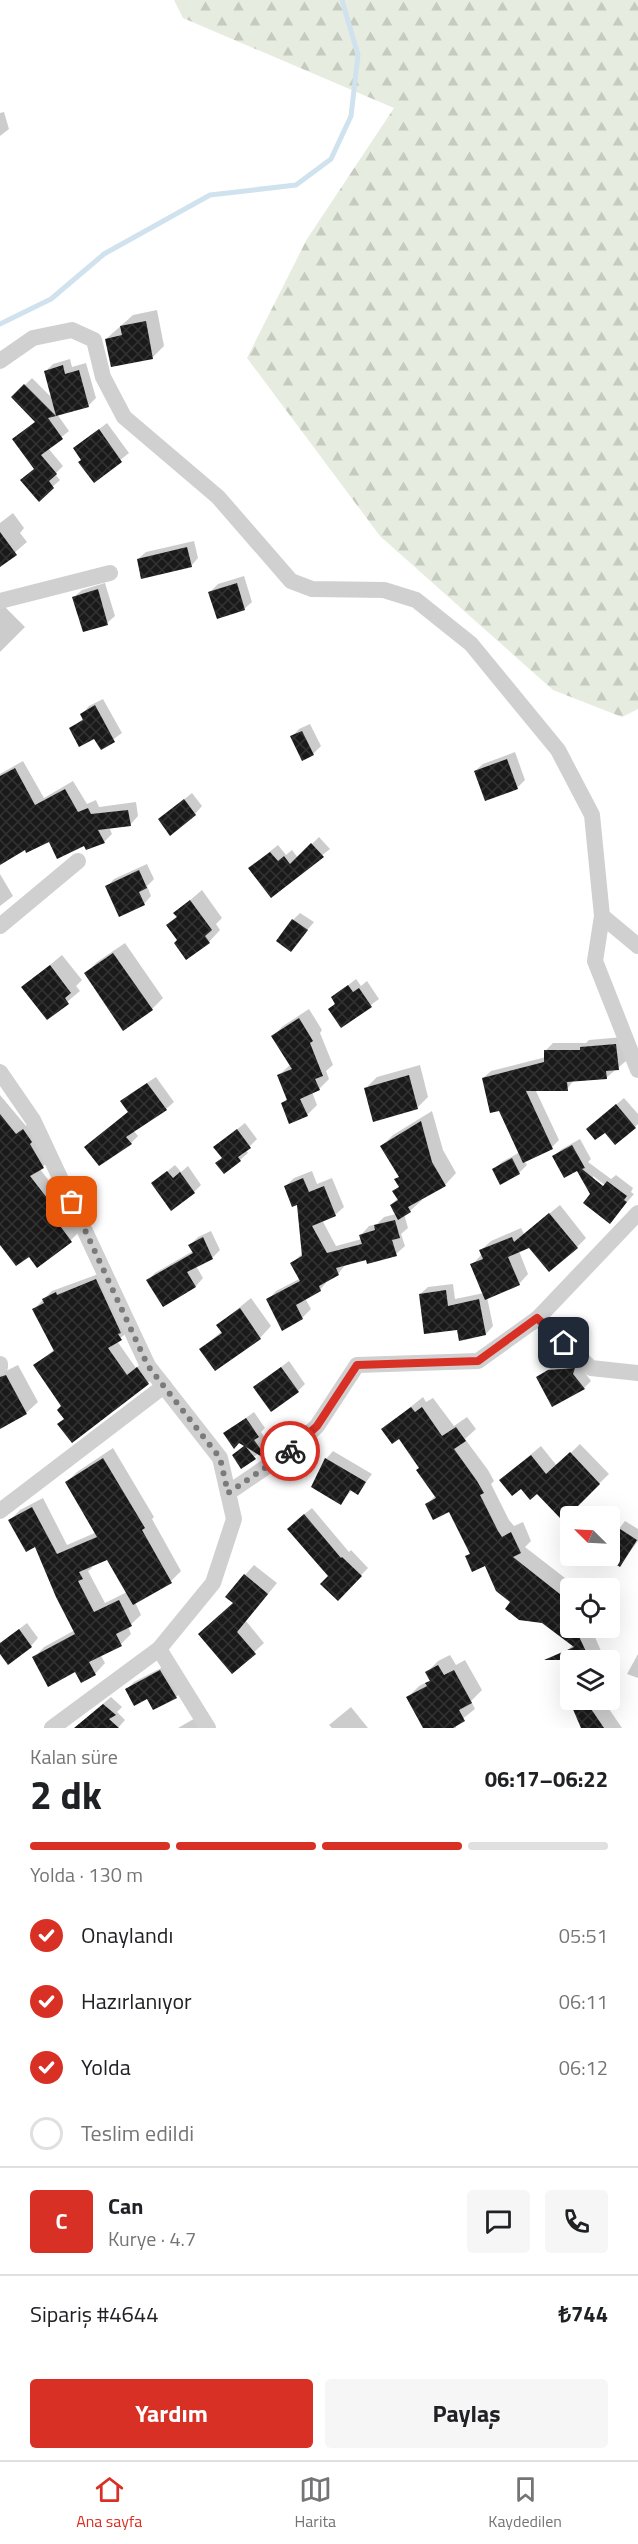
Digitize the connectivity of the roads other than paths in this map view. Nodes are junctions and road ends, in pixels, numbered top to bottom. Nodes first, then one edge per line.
1 (0, 361) edge
2 (110, 573) dead end
3 (0, 601) edge
4 (78, 861) dead end
5 (602, 916) junction
6 (0, 926) edge
7 (638, 946) edge
8 (638, 1070) edge
9 (0, 1072) edge
10 (638, 1213) edge
11 (537, 1318) junction
12 (638, 1372) edge
13 (164, 1386) junction
14 (228, 1493) junction
15 (0, 1511) edge
16 (159, 1649) junction
17 (52, 1728) edge
18 (208, 1728) edge

1 - 5 street
2 - 3 street
4 - 6 street
5 - 7 street
5 - 8 street
9 - 13 street
10 - 11 street
11 - 12 street
11 - 14 street
13 - 14 street
13 - 15 street
14 - 16 street
16 - 17 street
16 - 18 street

